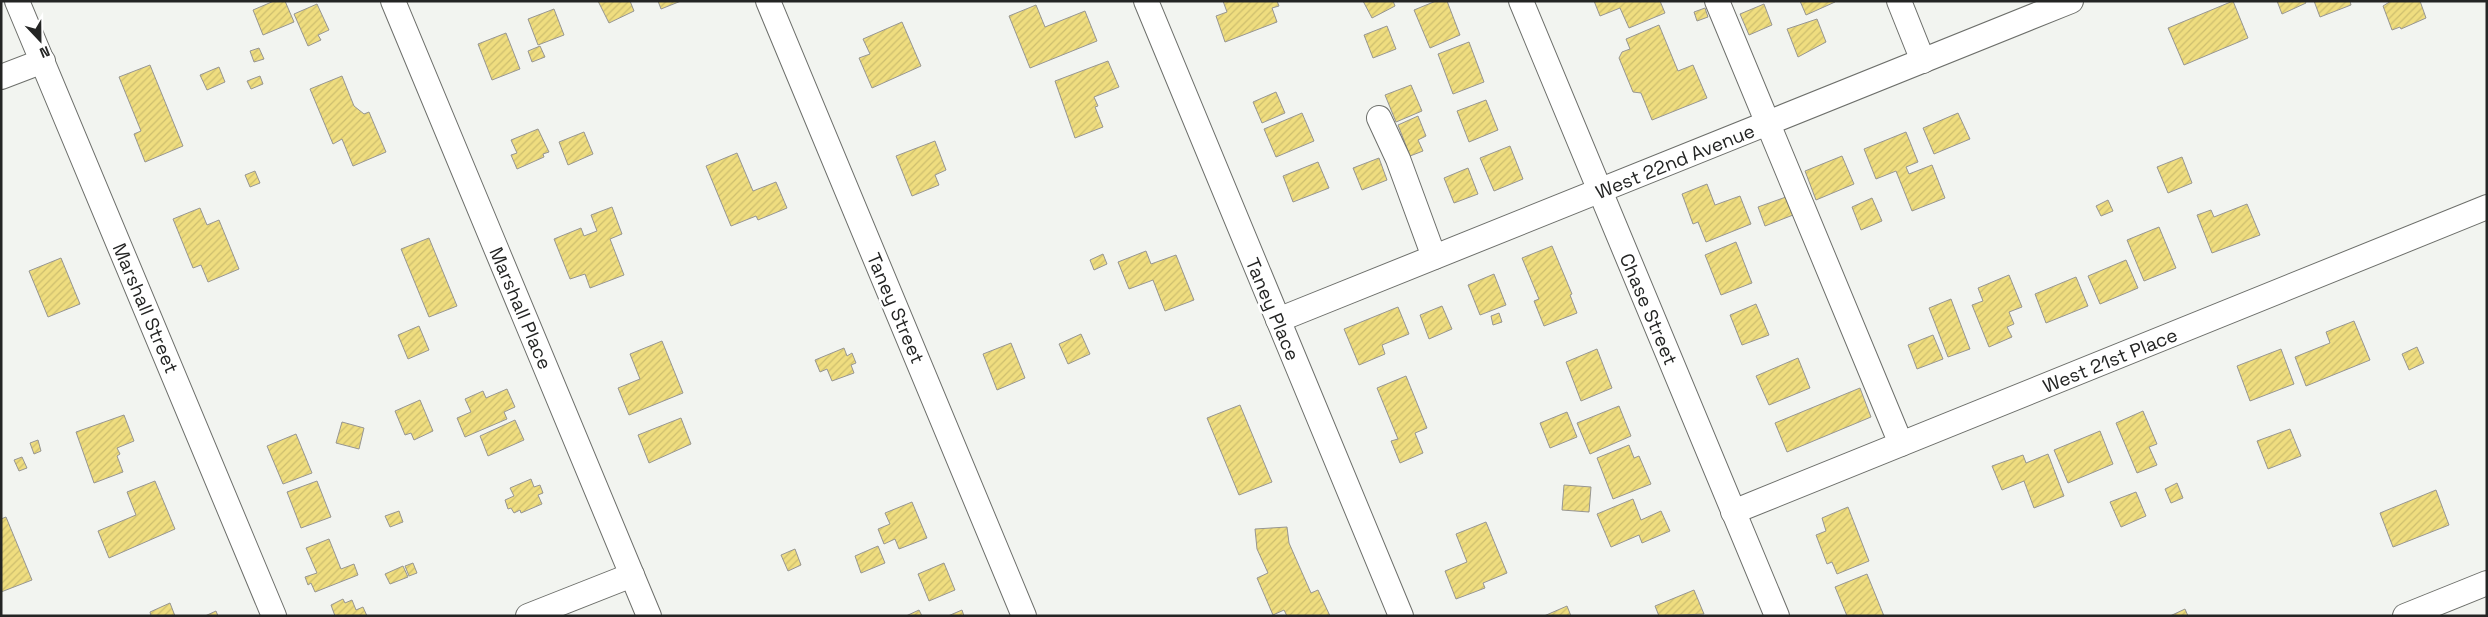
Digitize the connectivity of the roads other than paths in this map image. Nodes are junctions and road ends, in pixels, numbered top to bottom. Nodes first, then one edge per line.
1 (17, 1) edge
2 (393, 1) edge
3 (768, 1) edge
4 (1146, 1) edge
5 (1521, 1) edge
6 (1717, 1) edge
7 (1899, 1) edge
8 (2071, 1) edge
9 (42, 61) junction
10 (1924, 61) junction
11 (1, 77) edge
12 (1379, 118) dead end
13 (1768, 124) junction
14 (1600, 191) junction
15 (2487, 208) edge
16 (1434, 258) junction
17 (1278, 320) junction
18 (1901, 444) junction
19 (1734, 512) junction
20 (632, 575) junction
21 (2487, 583) edge
22 (274, 616) edge
23 (528, 616) edge
24 (649, 616) edge
25 (1024, 616) edge
26 (1401, 616) edge
27 (1777, 616) edge
28 (2405, 616) edge

1 - 9 street, Marshall Street
2 - 20 street, Marshall Place
3 - 25 street, Taney Street
4 - 17 street, Taney Place
5 - 14 street, Chase Street
6 - 13 street
7 - 10 street
8 - 10 street, West 22nd Avenue
9 - 11 street
9 - 22 street, Marshall Street
10 - 13 street, West 22nd Avenue
12 - 16 street
13 - 14 street, West 22nd Avenue
13 - 18 street
14 - 16 street, West 22nd Avenue
14 - 19 street, Chase Street
15 - 18 street, West 21st Place
16 - 17 street, West 22nd Avenue
17 - 26 street, Taney Place
18 - 19 street, West 21st Place
19 - 27 street, Chase Street
20 - 23 street
20 - 24 street, Marshall Place
21 - 28 street

